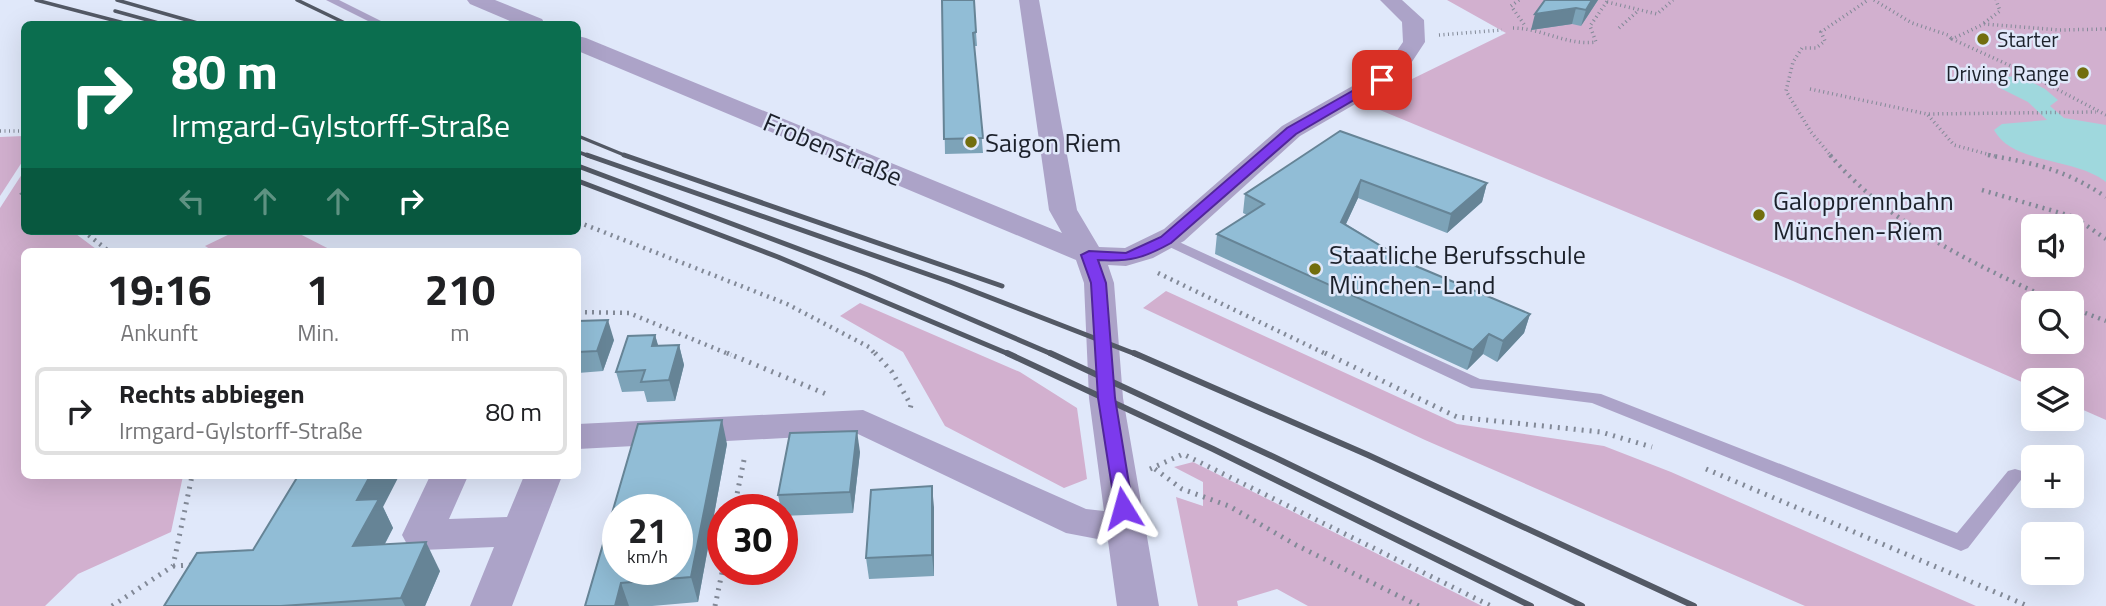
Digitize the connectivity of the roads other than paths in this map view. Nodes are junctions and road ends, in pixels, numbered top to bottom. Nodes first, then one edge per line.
1 (331, 0) edge
2 (477, 0) edge
3 (1029, 0) edge
4 (1390, 0) edge
5 (376, 21) edge
6 (527, 21) edge
7 (581, 44) edge
8 (1170, 238) junction
9 (1089, 255) junction
10 (581, 437) edge
11 (2015, 476) dead end
12 (448, 479) edge
13 (542, 479) edge
14 (1125, 528) junction
15 (521, 531) junction
16 (491, 606) edge
17 (1138, 606) edge

1 - 5 lane
2 - 6 street
3 - 9 street
4 - 8 street
7 - 9 street, Frobenstraße
8 - 9 street, Frobenstraße
8 - 11 lane
9 - 14 street
10 - 14 street
12 - 15 street
13 - 15 street
14 - 17 street
15 - 16 street

